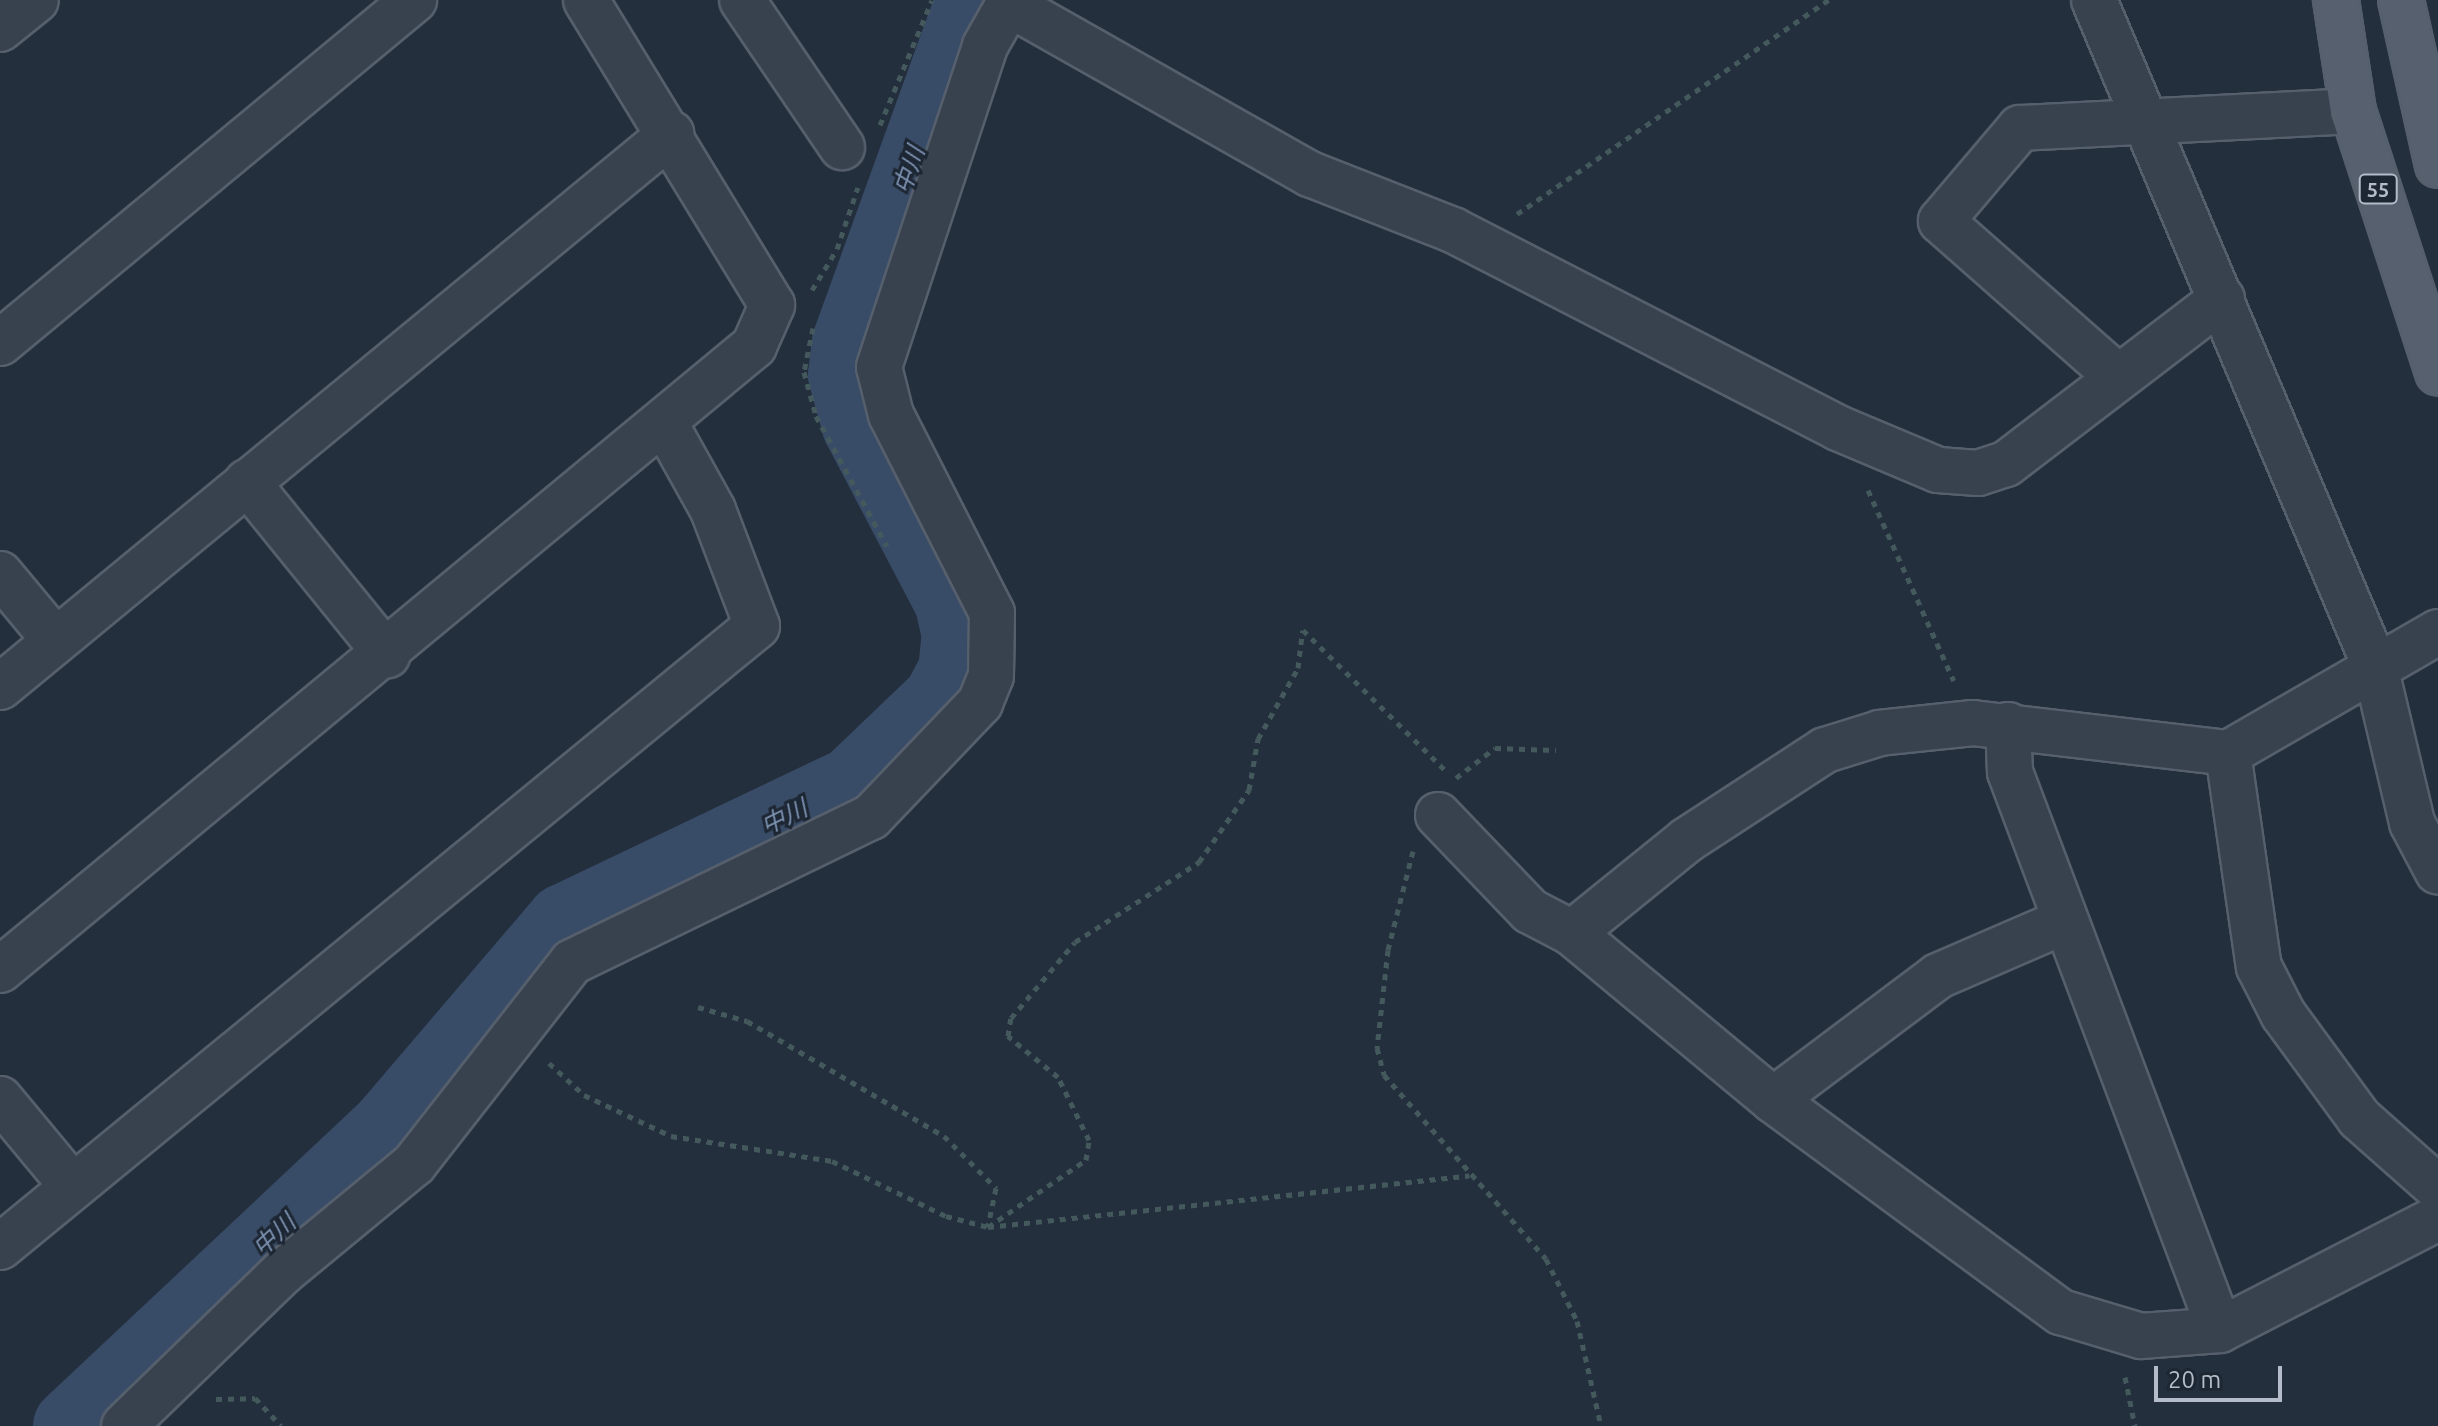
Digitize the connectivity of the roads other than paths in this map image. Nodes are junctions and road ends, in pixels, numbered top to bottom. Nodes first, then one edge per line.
1 (36, 0) edge
2 (414, 0) edge
3 (742, 0) edge
4 (2094, 0) edge
5 (2336, 0) edge
6 (2401, 0) edge
7 (1010, 2) edge
8 (600, 5) edge
9 (0, 29) edge
10 (2430, 109) edge
11 (2353, 111) junction
12 (2149, 125) junction
13 (671, 134) junction
14 (842, 147) dead end
15 (2438, 165) edge
16 (2222, 299) junction
17 (0, 343) edge
18 (2438, 373) edge
19 (2118, 377) junction
20 (664, 422) junction
21 (247, 482) junction
22 (0, 574) edge
23 (2438, 632) edge
24 (55, 640) junction
25 (387, 655) junction
26 (2375, 666) junction
27 (0, 687) edge
28 (1991, 724) junction
29 (2228, 753) junction
30 (1446, 797) road end
31 (2438, 872) edge
32 (2063, 922) junction
33 (1572, 933) junction
34 (0, 970) edge
35 (0, 1099) edge
36 (1773, 1100) junction
37 (73, 1187) junction
38 (2438, 1188) edge
39 (2438, 1218) edge
40 (0, 1247) edge
41 (2220, 1330) junction
42 (124, 1426) edge

1 - 9 street
2 - 17 street
3 - 14 street
4 - 12 street
5 - 11 main road, 55
6 - 10 main road
7 - 19 street
7 - 42 street
8 - 13 street
10 - 15 main road
11 - 12 street
11 - 18 main road, 55
12 - 16 street
12 - 19 street
13 - 20 street
13 - 21 street
16 - 19 street
16 - 26 street
20 - 25 street
20 - 37 street
21 - 24 street
21 - 25 street
22 - 24 street
23 - 26 street
24 - 27 street
25 - 34 street
26 - 29 street
26 - 31 street
28 - 29 street
28 - 32 street
28 - 33 street
29 - 38 street
30 - 33 street
32 - 36 street
32 - 41 street
33 - 36 street
35 - 37 street
36 - 41 street
37 - 40 street
39 - 41 street

